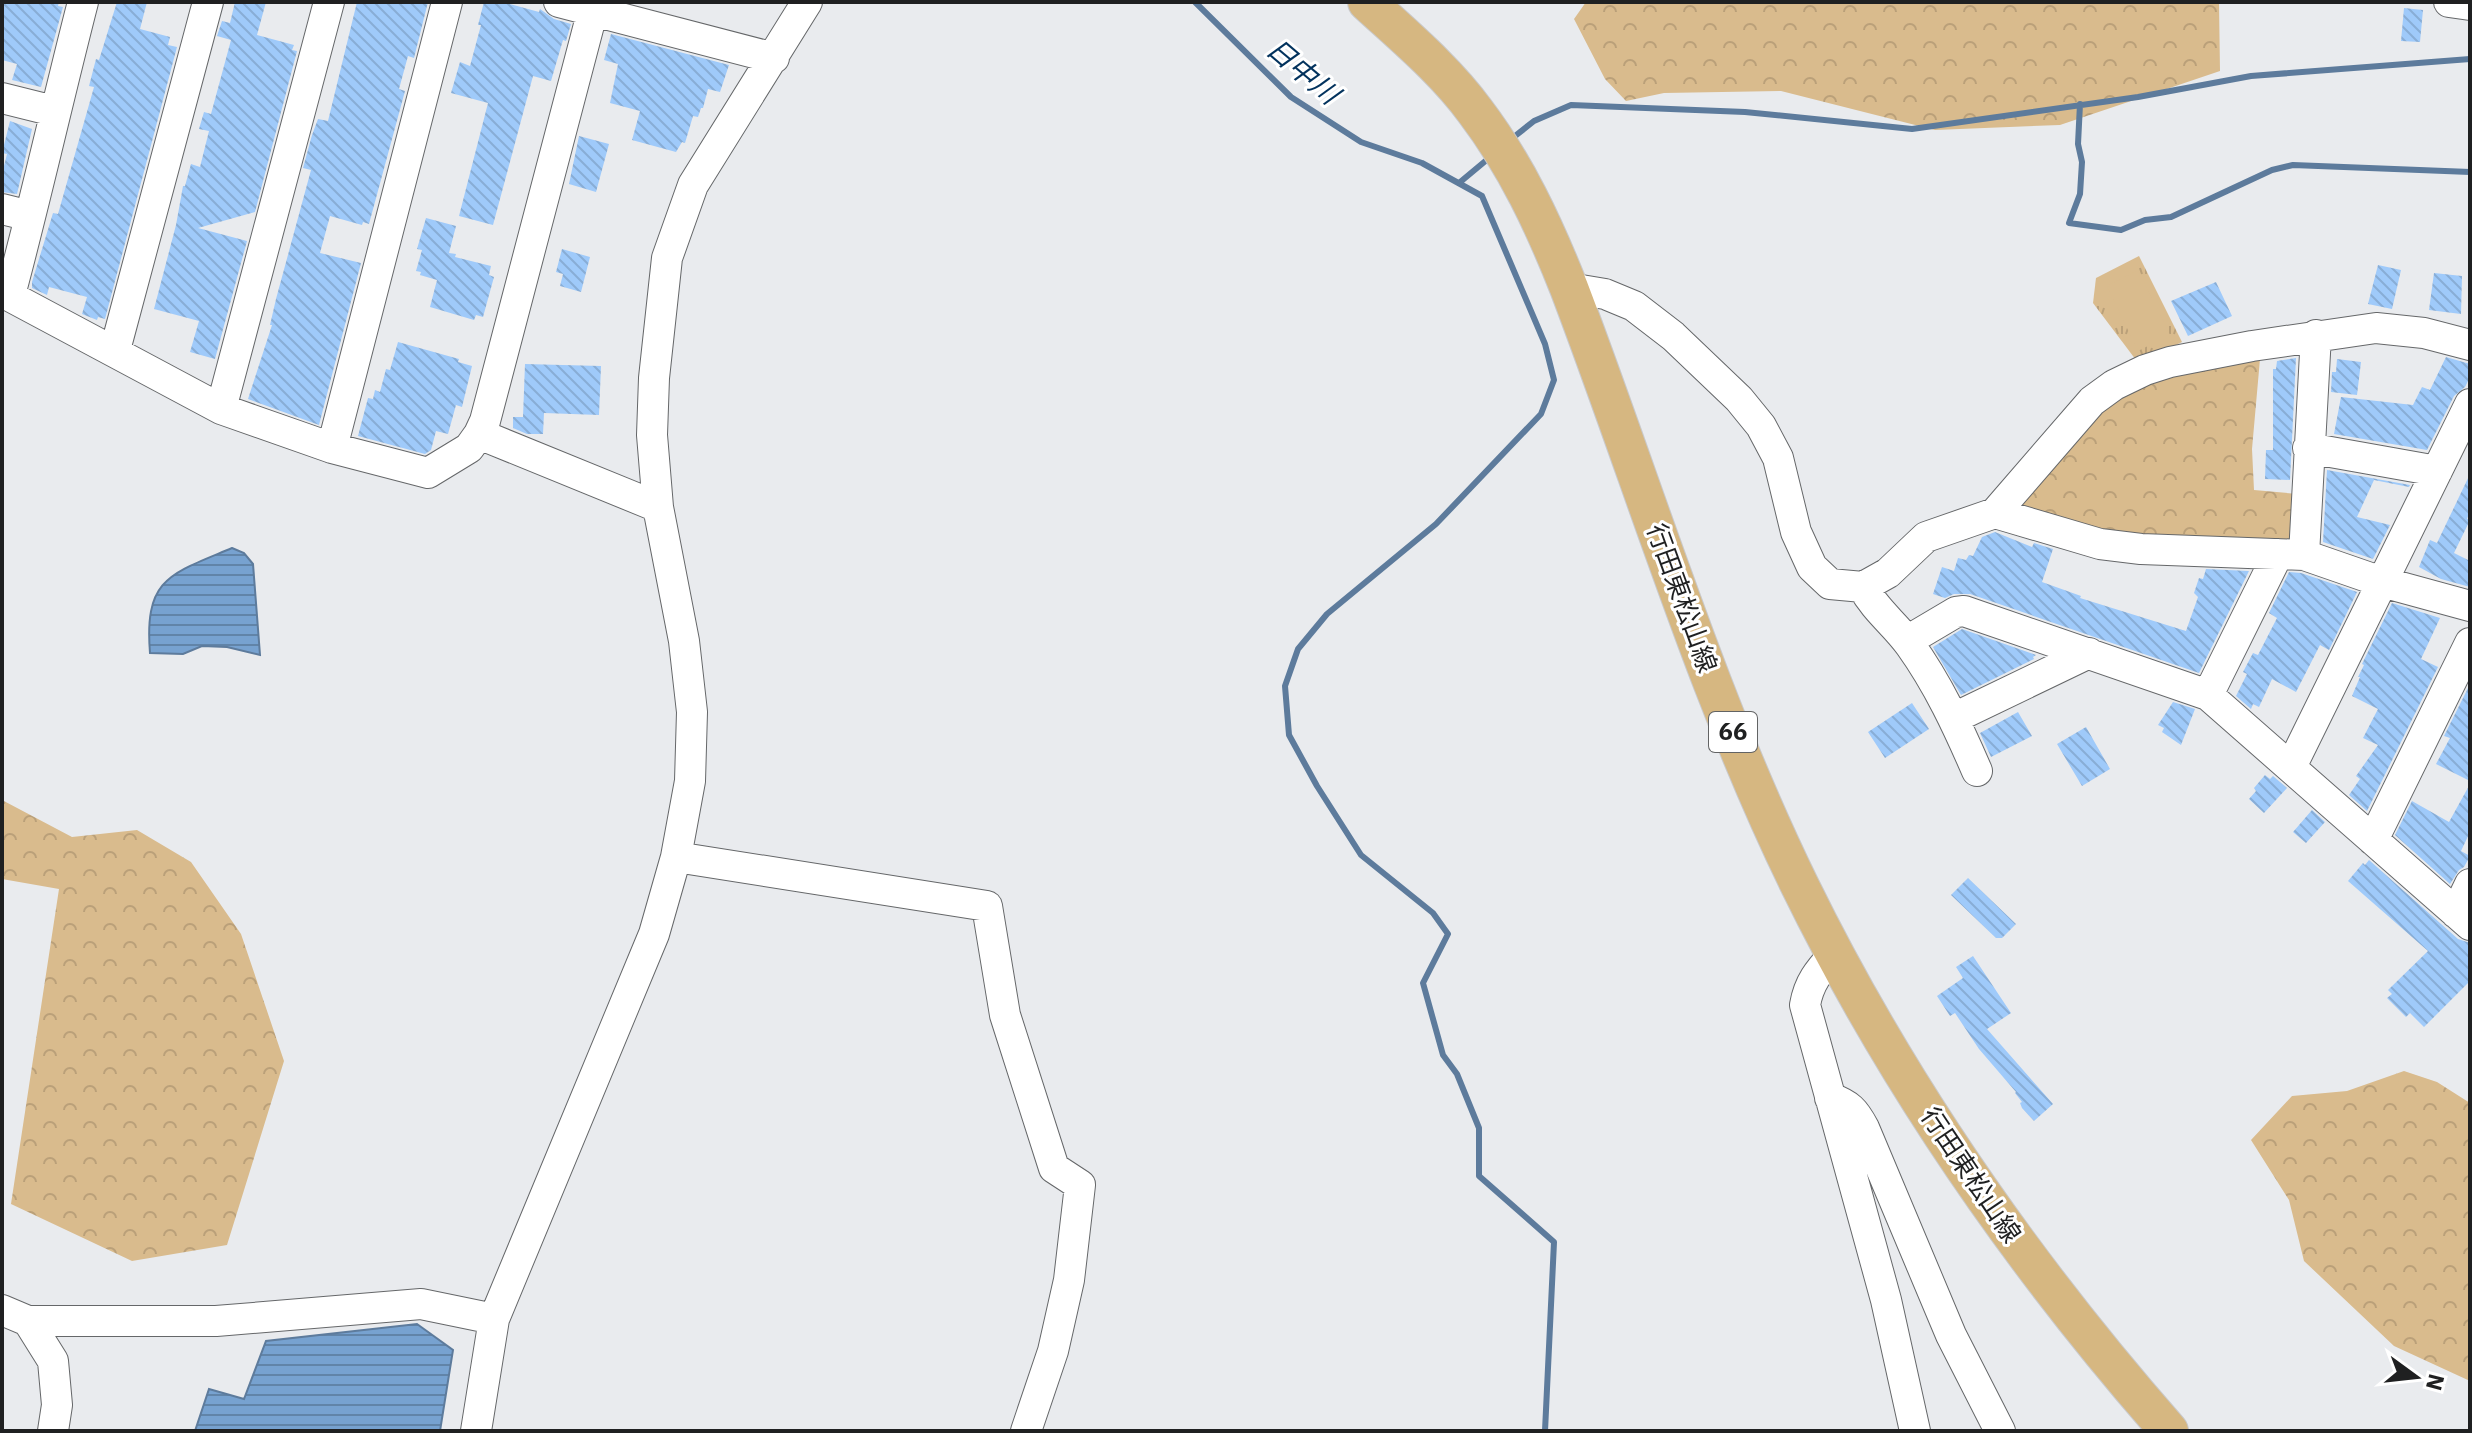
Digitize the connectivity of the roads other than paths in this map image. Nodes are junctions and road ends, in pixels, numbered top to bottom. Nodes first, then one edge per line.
1 (83, 2) edge
2 (208, 2) edge
3 (329, 2) edge
4 (447, 2) edge
5 (559, 2) edge
6 (807, 2) edge
7 (1367, 2) edge
8 (594, 6) edge
9 (774, 58) junction
10 (2, 98) edge
11 (54, 111) junction
12 (16, 212) edge
13 (1569, 288) junction
14 (6, 293) edge
15 (2316, 335) junction
16 (2470, 345) edge
17 (115, 350) junction
18 (2470, 404) edge
19 (221, 409) junction
20 (479, 434) junction
21 (332, 448) junction
22 (2308, 448) junction
23 (2437, 471) junction
24 (658, 507) junction
25 (1995, 513) junction
26 (2291, 554) junction
27 (2382, 582) junction
28 (1863, 587) junction
29 (2470, 606) edge
30 (1907, 641) junction
31 (2470, 643) edge
32 (2089, 653) junction
33 (2208, 695) junction
34 (1954, 718) junction
35 (2291, 767) junction
36 (1977, 771) dead end
37 (2373, 840) junction
38 (676, 857) junction
39 (2470, 884) edge
40 (2463, 919) edge
41 (1834, 954) junction
42 (1830, 1098) junction
43 (15, 1316) edge
44 (494, 1319) junction
45 (53, 1431) edge
46 (476, 1431) edge
47 (1026, 1431) edge
48 (1915, 1431) edge
49 (2000, 1431) edge
50 (2169, 1431) edge

1 - 11 street
2 - 17 street
3 - 19 street
4 - 21 street
5 - 8 street
6 - 9 street
7 - 13 main road, 行田東松山線 / 66
8 - 9 street
8 - 20 street
9 - 24 street
10 - 11 street
11 - 12 street
12 - 14 street
13 - 28 street
13 - 41 main road, 行田東松山線 / 66
14 - 17 street
15 - 16 street
15 - 22 street
15 - 25 street
17 - 19 street
18 - 23 street
19 - 21 street
20 - 21 street
20 - 24 street
22 - 23 street
22 - 26 street
23 - 27 street
24 - 38 street
25 - 26 street
25 - 28 street
26 - 27 street
26 - 33 street
27 - 29 street
27 - 35 street
28 - 30 street
30 - 32 street
30 - 34 street
31 - 37 street
32 - 33 street
32 - 34 street
33 - 35 street
34 - 36 street
35 - 37 street
37 - 40 street
38 - 44 street
38 - 47 street
39 - 40 street
41 - 42 street
41 - 50 main road, 行田東松山線 / 66
42 - 48 street
42 - 49 street
43 - 44 street
43 - 45 street
44 - 46 street

